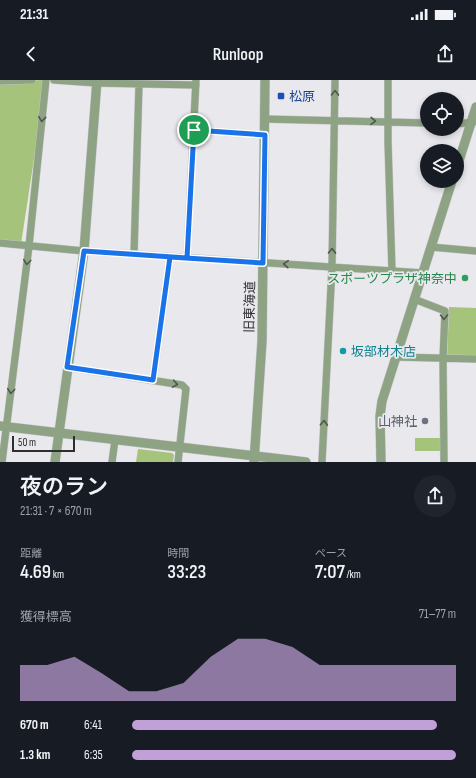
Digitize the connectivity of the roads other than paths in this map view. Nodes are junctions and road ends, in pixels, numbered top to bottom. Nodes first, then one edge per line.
1 (32, 80) edge
2 (46, 80) edge
3 (54, 80) edge
4 (265, 80) edge
5 (335, 80) edge
6 (388, 80) edge
7 (0, 81) edge
8 (97, 81) edge
9 (196, 83) edge
10 (139, 84) junction
11 (476, 107) edge
12 (265, 119) junction
13 (334, 120) junction
14 (388, 122) junction
15 (473, 122) edge
16 (420, 123) edge
17 (194, 130) junction
18 (265, 135) junction
19 (464, 147) edge
20 (450, 188) edge
21 (0, 243) edge
22 (29, 246) junction
23 (431, 247) junction
24 (84, 251) junction
25 (476, 251) edge
26 (134, 254) junction
27 (170, 257) junction
28 (187, 258) junction
29 (263, 263) junction
30 (332, 267) junction
31 (392, 271) junction
32 (422, 273) junction
33 (414, 299) junction
34 (396, 357) junction
35 (443, 358) junction
36 (476, 359) edge
37 (67, 367) junction
38 (153, 380) junction
39 (3, 427) edge
40 (58, 434) junction
41 (115, 440) junction
42 (179, 447) junction
43 (254, 459) edge
44 (2, 462) edge
45 (55, 462) edge
46 (112, 462) edge
47 (178, 462) edge
48 (306, 462) edge
49 (322, 462) edge
50 (381, 462) edge
51 (444, 462) edge

1 - 7 street
2 -> 22 street
3 - 8 street
4 - 12 street, 旧東海道
13 -> 5 street
6 - 14 street
8 - 10 street
8 - 24 street
9 - 10 street
9 - 17 street
10 - 26 street
11 - 15 street
12 - 13 street
12 - 18 street, 旧東海道
13 -> 14 street
30 -> 13 street
14 - 16 street
14 - 31 street
15 - 19 street
17 - 18 street
17 - 28 street
18 - 29 street, 旧東海道
20 - 23 street
21 - 22 street
22 - 24 street
22 -> 39 street
23 - 25 street
23 - 32 street
24 - 26 street
24 - 37 street
26 - 27 street
27 - 28 street
27 - 38 street
28 - 29 street
30 -> 29 street
29 - 43 street, 旧東海道
30 - 31 street
49 -> 30 street
31 - 32 street
32 - 33 street
33 - 34 street
33 -> 35 street
34 - 35 street
34 - 50 street
35 - 36 street
35 - 51 street
37 - 38 street
37 - 40 street
38 -> 42 street
39 - 40 street
39 - 44 street
40 - 41 street
40 - 45 street
41 - 42 street
41 - 46 street
42 - 43 street
42 - 47 street
43 - 48 street

